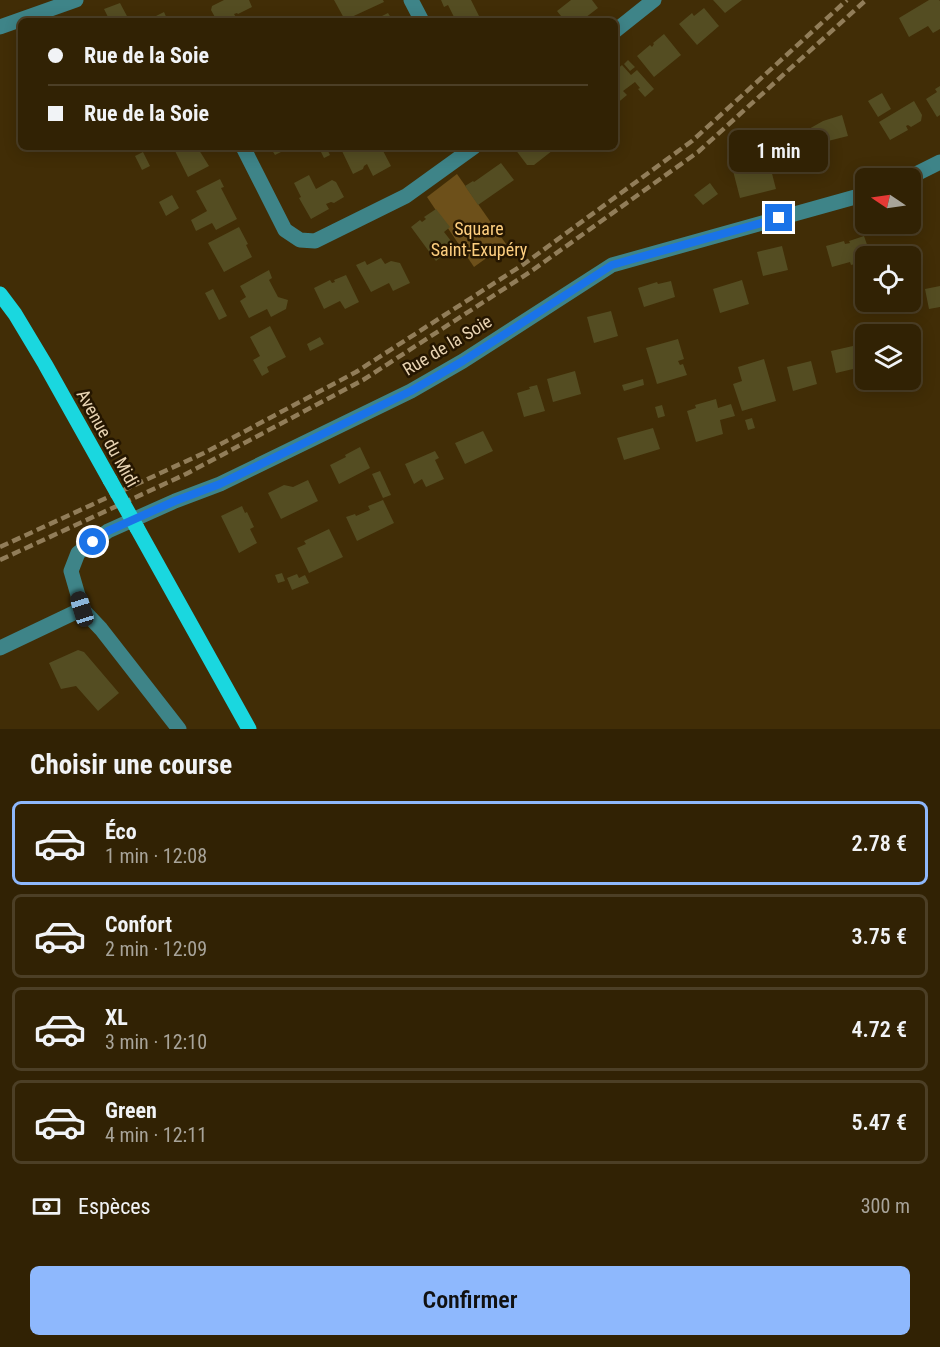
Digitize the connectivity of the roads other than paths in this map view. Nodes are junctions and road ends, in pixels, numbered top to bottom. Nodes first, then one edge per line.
1 (76, 0) edge
2 (411, 0) edge
3 (654, 0) edge
4 (25, 18) edge
5 (421, 18) edge
6 (18, 21) edge
7 (0, 27) edge
8 (618, 29) edge
9 (245, 150) edge
10 (470, 150) edge
11 (940, 162) edge
12 (921, 172) edge
13 (855, 197) edge
14 (0, 294) edge
15 (82, 609) junction
16 (0, 648) edge
17 (179, 729) edge
18 (249, 729) edge

1 - 4 street
2 - 5 street
3 - 8 street
6 - 7 street
9 - 10 street
11 - 12 street
13 - 15 street, Rue de la Soie
14 - 18 main road, Avenue du Midi, bridge
15 - 16 street
15 - 17 street

